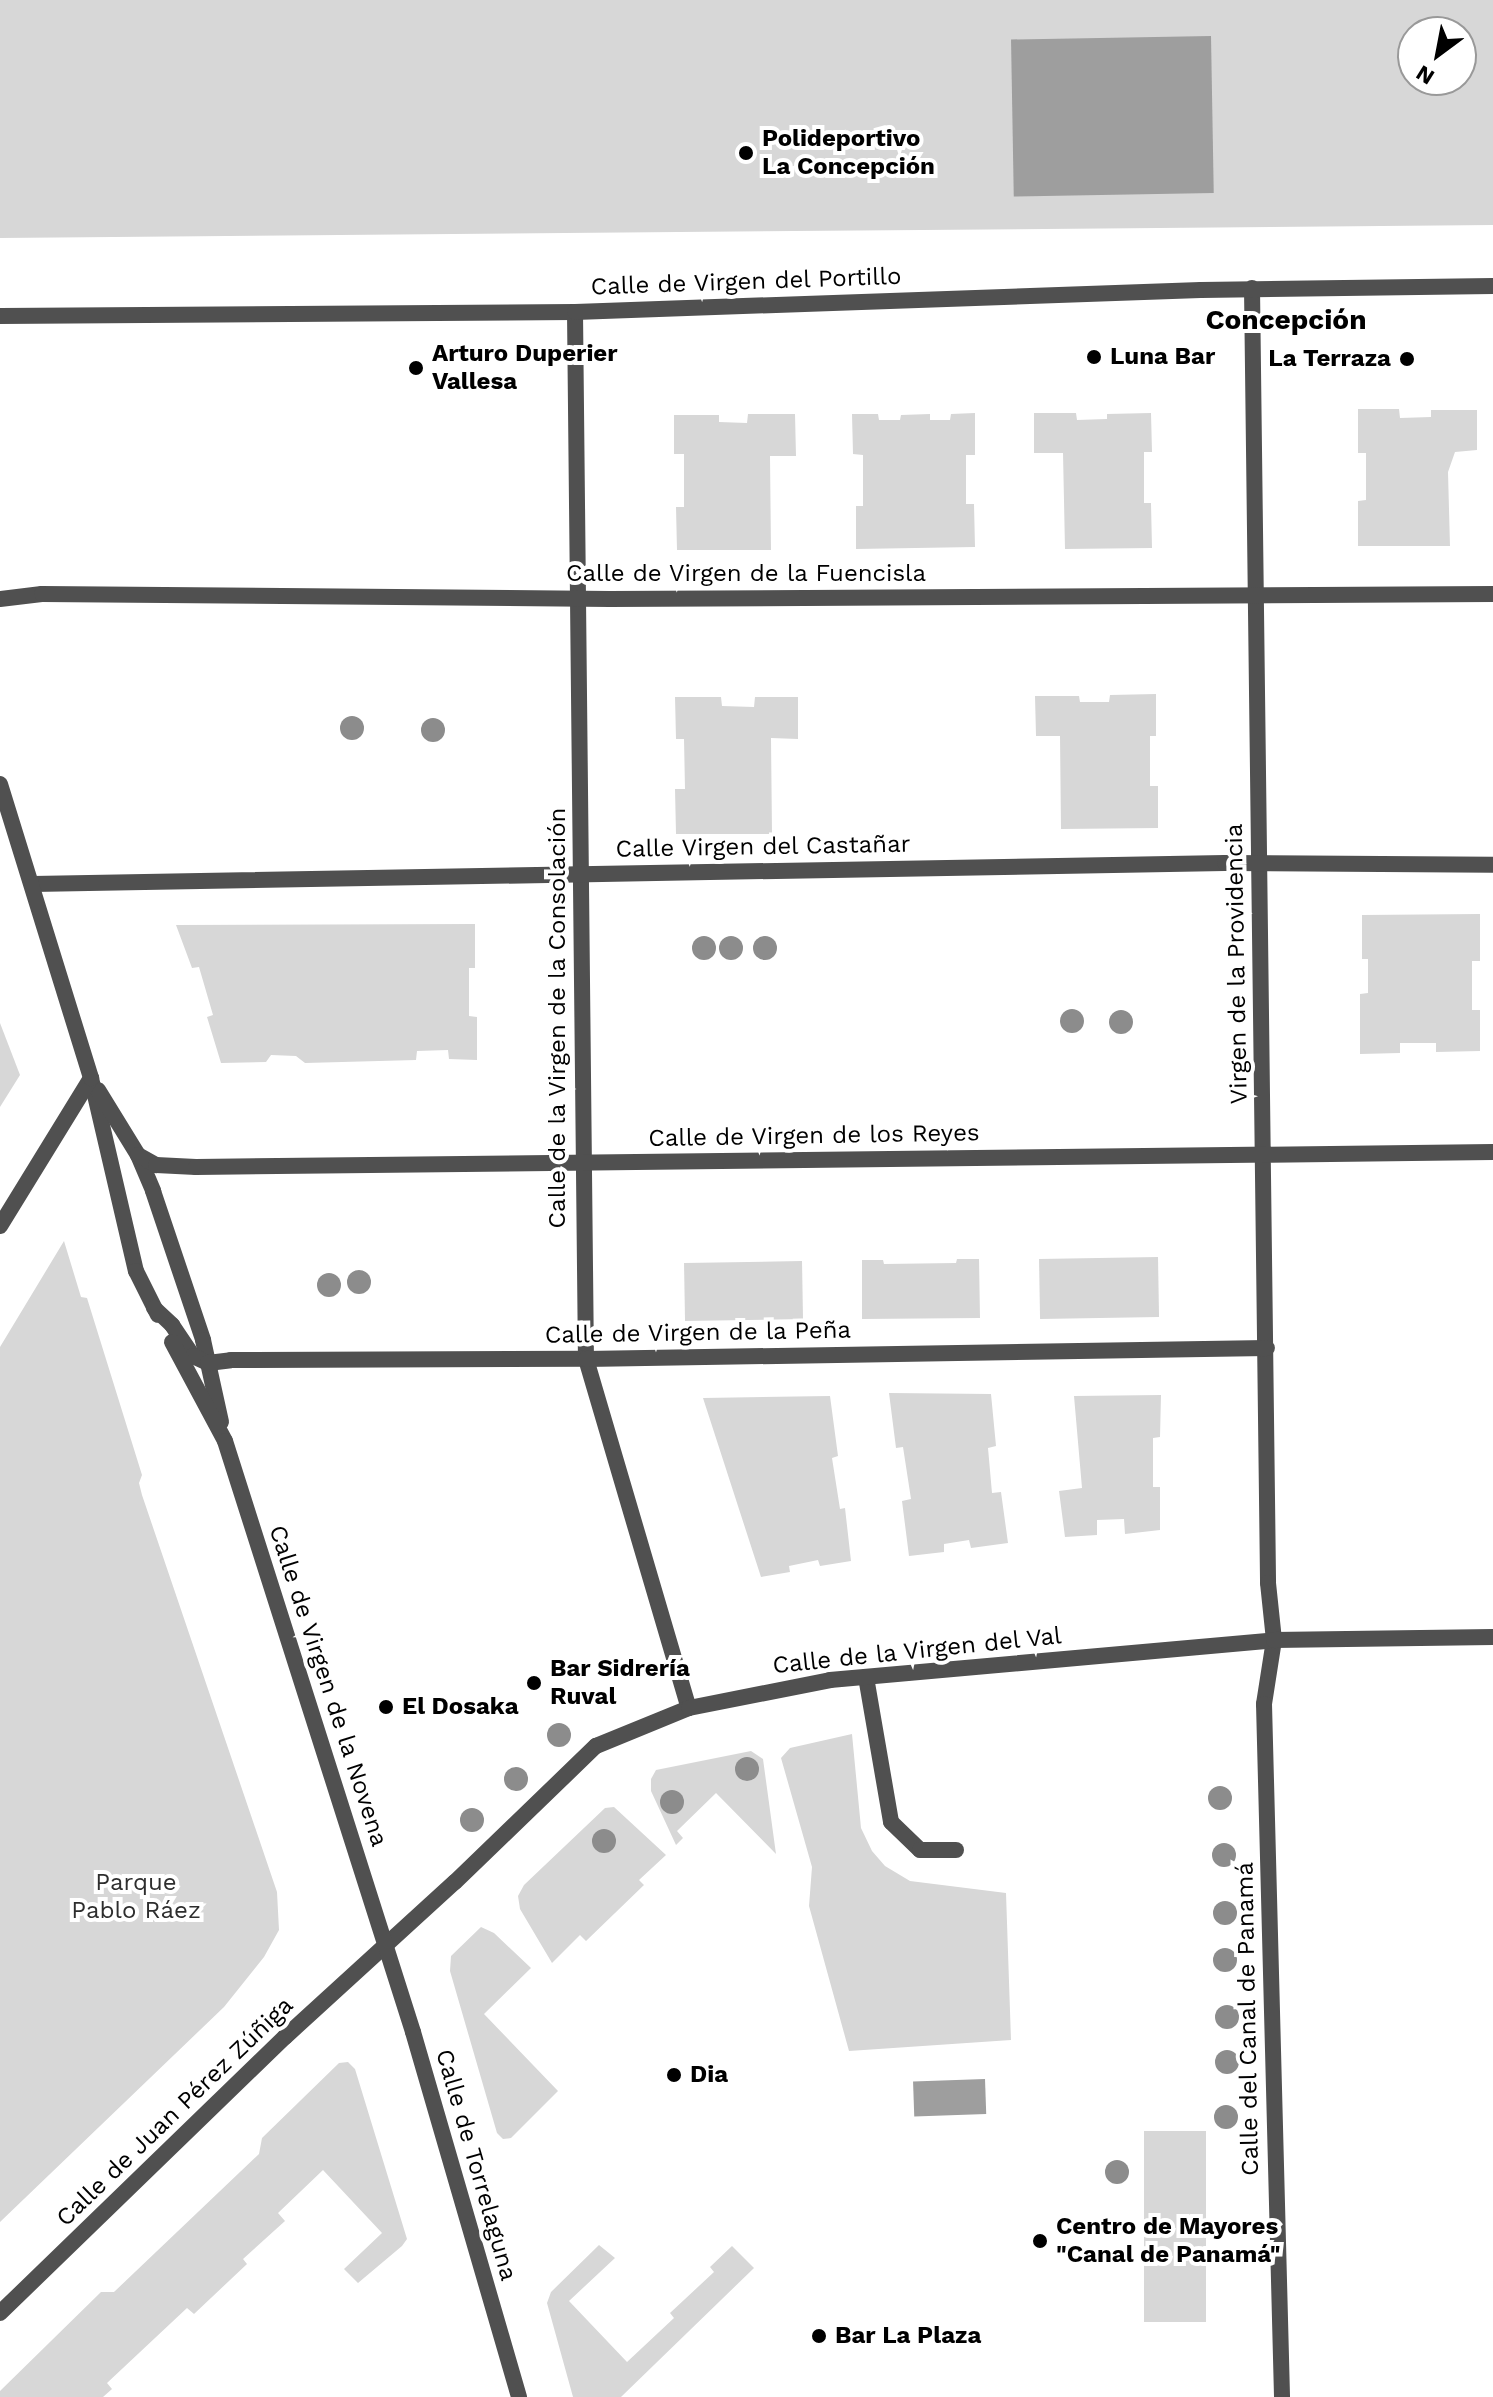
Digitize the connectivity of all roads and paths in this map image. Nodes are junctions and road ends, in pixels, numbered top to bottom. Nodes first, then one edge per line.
1 (1493, 286) edge
2 (1252, 288) junction
3 (575, 312) junction
4 (8, 315) edge
5 (0, 329) edge
6 (1493, 594) edge
7 (1256, 596) junction
8 (0, 599) edge
9 (580, 599) junction
10 (0, 784) edge
11 (1260, 863) junction
12 (1493, 865) edge
13 (581, 874) junction
14 (33, 884) junction
15 (91, 1078) junction
16 (1493, 1152) edge
17 (1263, 1153) junction
18 (138, 1155) junction
19 (581, 1163) junction
20 (0, 1226) edge
21 (154, 1308) junction
22 (1267, 1348) junction
23 (586, 1359) junction
24 (208, 1363) junction
25 (225, 1441) junction
26 (1493, 1637) edge
27 (1274, 1640) junction
28 (866, 1677) junction
29 (689, 1708) junction
30 (956, 1850) dead end
31 (386, 1946) junction
32 (0, 2313) edge
33 (519, 2397) edge
34 (1282, 2397) edge

1 - 2 street, Calle de Virgen del Portillo
2 - 3 street, Calle de Virgen del Portillo
2 - 7 street, Virgen de la Providencia
3 - 4 street, Calle de Virgen del Portillo
3 - 9 street, Calle de la Virgen de la Consolación
4 - 5 street
6 - 7 street, Calle de Virgen de la Fuencisla
7 - 9 street, Calle de Virgen de la Fuencisla
7 - 11 street, Virgen de la Providencia
8 - 9 street, Calle de Virgen de la Fuencisla
9 - 13 street, Calle de la Virgen de la Consolación
10 - 14 street, Calle de Virgen de la Novena
11 - 12 street, Calle Virgen del Castañar
11 - 13 street, Calle Virgen del Castañar
11 - 17 street, Virgen de la Providencia
13 - 14 street, Calle Virgen del Castañar
13 - 19 street, Calle de la Virgen de la Consolación
14 - 15 street, Calle de Virgen de la Novena
15 - 18 street, Calle de Virgen de la Novena
15 - 20 street
15 - 21 street, Calle de Virgen de la Novena
16 - 17 street, Calle de Virgen de los Reyes
17 - 19 street, Calle de Virgen de los Reyes
17 - 22 street, Virgen de la Providencia
18 - 19 street, Calle de Virgen de los Reyes
18 - 24 street, Calle de Virgen de la Novena
19 - 23 street, Calle de la Virgen de la Consolación
21 - 24 street
21 - 25 street, Calle de Virgen de la Novena
22 - 23 street, Calle de Virgen de la Peña
22 - 27 street, Virgen de la Providencia
23 - 24 street, Calle de Virgen de la Peña
23 - 29 street, Calle de la Virgen de la Consolación
24 - 25 street, Calle de Virgen de la Novena
25 - 31 street, Calle de Virgen de la Novena
26 - 27 street, Calle de la Virgen del Val
27 - 28 street, Calle de la Virgen del Val
27 - 34 street, Calle del Canal de Panamá
28 - 29 street, Calle de la Virgen del Val
28 - 30 street
29 - 31 street, Calle de la Virgen del Val
31 - 32 street, Calle de Juan Pérez Zúñiga
31 - 33 street, Calle de Torrelaguna

